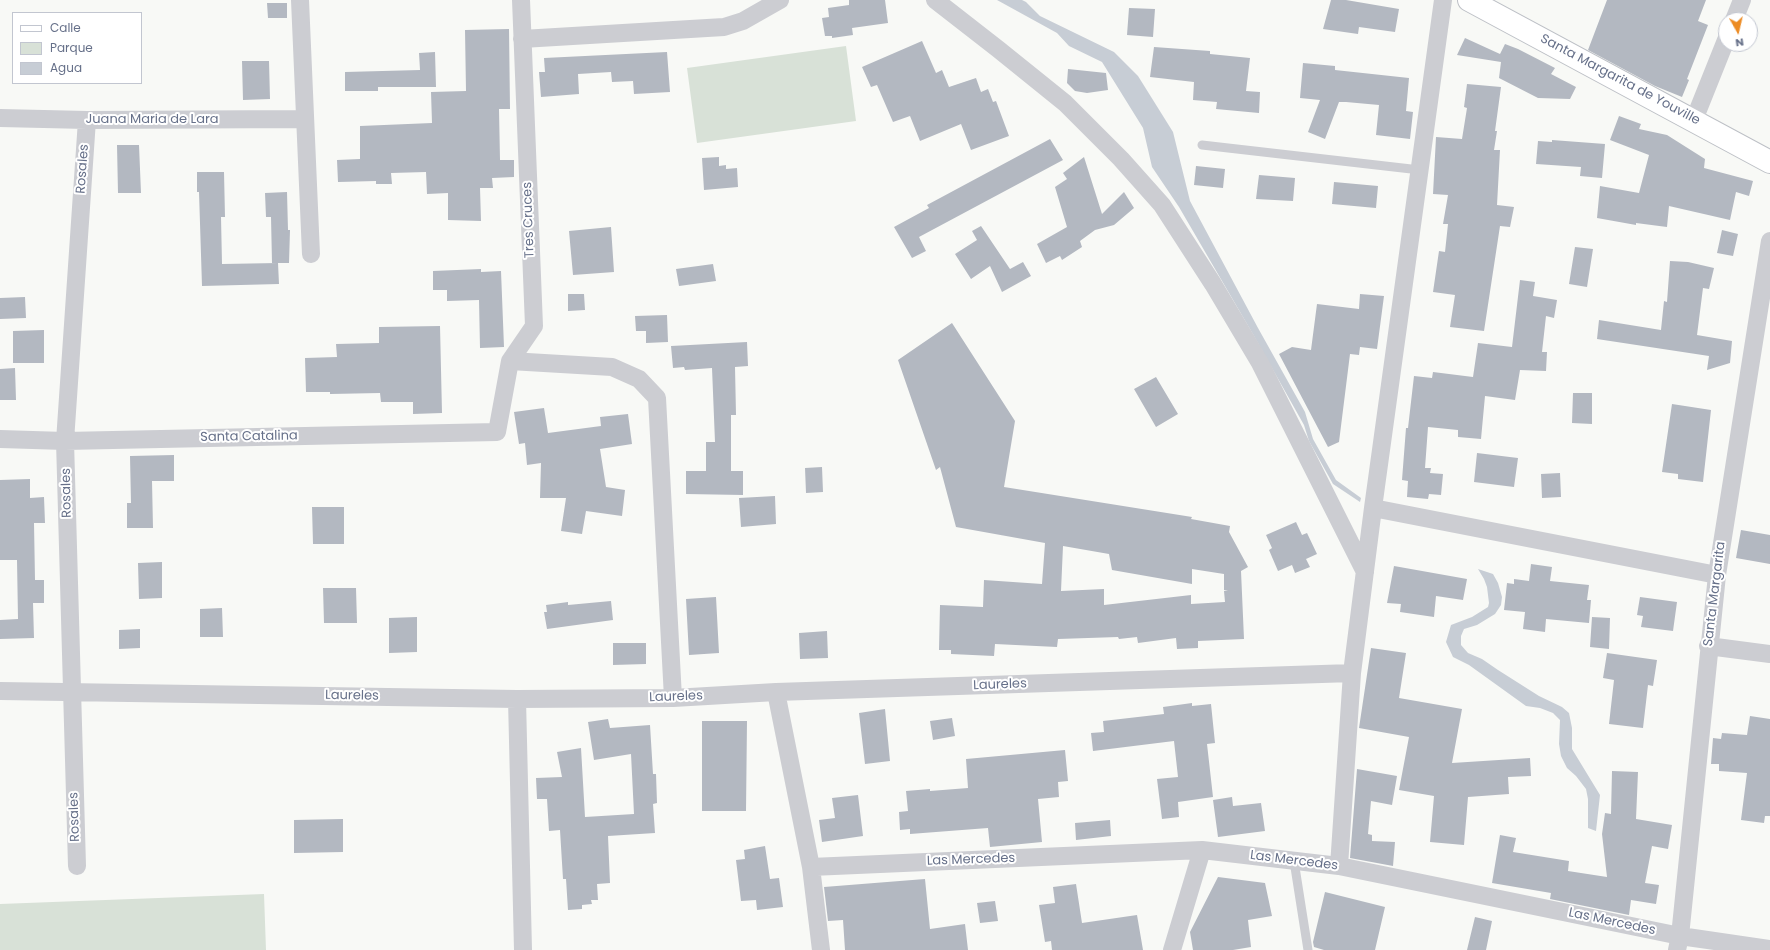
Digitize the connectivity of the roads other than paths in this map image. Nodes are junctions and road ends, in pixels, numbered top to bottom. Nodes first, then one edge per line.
1 (300, 0) edge
2 (521, 0) edge
3 (780, 0) edge
4 (935, 0) edge
5 (1443, 0) edge
6 (1471, 0) edge
7 (1742, 0) edge
8 (1737, 12) edge
9 (522, 39) junction
10 (1721, 52) edge
11 (0, 118) edge
12 (305, 119) junction
13 (87, 120) junction
14 (1694, 120) junction
15 (1202, 145) dead end
16 (1770, 162) edge
17 (1420, 170) junction
18 (1770, 241) edge
19 (311, 254) dead end
20 (510, 361) junction
21 (497, 432) joint
22 (0, 439) edge
23 (65, 441) junction
24 (1373, 508) junction
25 (1365, 572) junction
26 (1717, 575) junction
27 (1708, 646) junction
28 (1770, 654) edge
29 (1352, 673) junction
30 (0, 691) edge
31 (71, 692) junction
32 (776, 692) junction
33 (673, 698) junction
34 (517, 699) junction
35 (1202, 850) junction
36 (1294, 861) junction
37 (77, 866) dead end
38 (1339, 866) junction
39 (811, 867) junction
40 (1678, 943) edge
41 (1770, 949) edge
42 (523, 950) edge
43 (821, 950) edge
44 (1172, 950) edge
45 (1308, 950) edge

1 - 12 street
2 - 9 street, Tres Cruces
3 - 9 street
4 - 25 street
5 - 17 street
6 - 14 main road, Santa Margarita de Youville
7 - 8 street
9 - 20 street, Tres Cruces
10 - 14 street
11 - 13 street, Juana Maria de Lara
12 - 13 street, Juana Maria de Lara
12 - 19 street
13 - 23 street, Rosales
14 - 16 main road, Santa Margarita de Youville
15 - 17 lane
17 - 24 street
18 - 26 street, Santa Margarita
20 - 21 street, Tres Cruces
20 - 33 street
21 - 23 street, Santa Catalina
22 - 23 street, Santa Catalina
23 - 31 street, Rosales
24 - 25 street
24 - 26 street
25 - 29 street
26 - 27 street, Santa Margarita
27 - 28 street
27 - 40 street, Santa Margarita
29 - 32 street, Laureles
29 - 38 street
30 - 31 street, Laureles
31 - 34 street, Laureles
31 - 37 street, Rosales
32 - 33 street, Laureles
32 - 39 street
33 - 34 street, Laureles
34 - 42 street
35 - 36 street, Las Mercedes
35 - 39 street, Las Mercedes
35 - 44 street
36 - 38 street, Las Mercedes
36 - 45 lane
38 - 40 street, Las Mercedes
39 - 43 street
40 - 41 street, Las Mercedes

